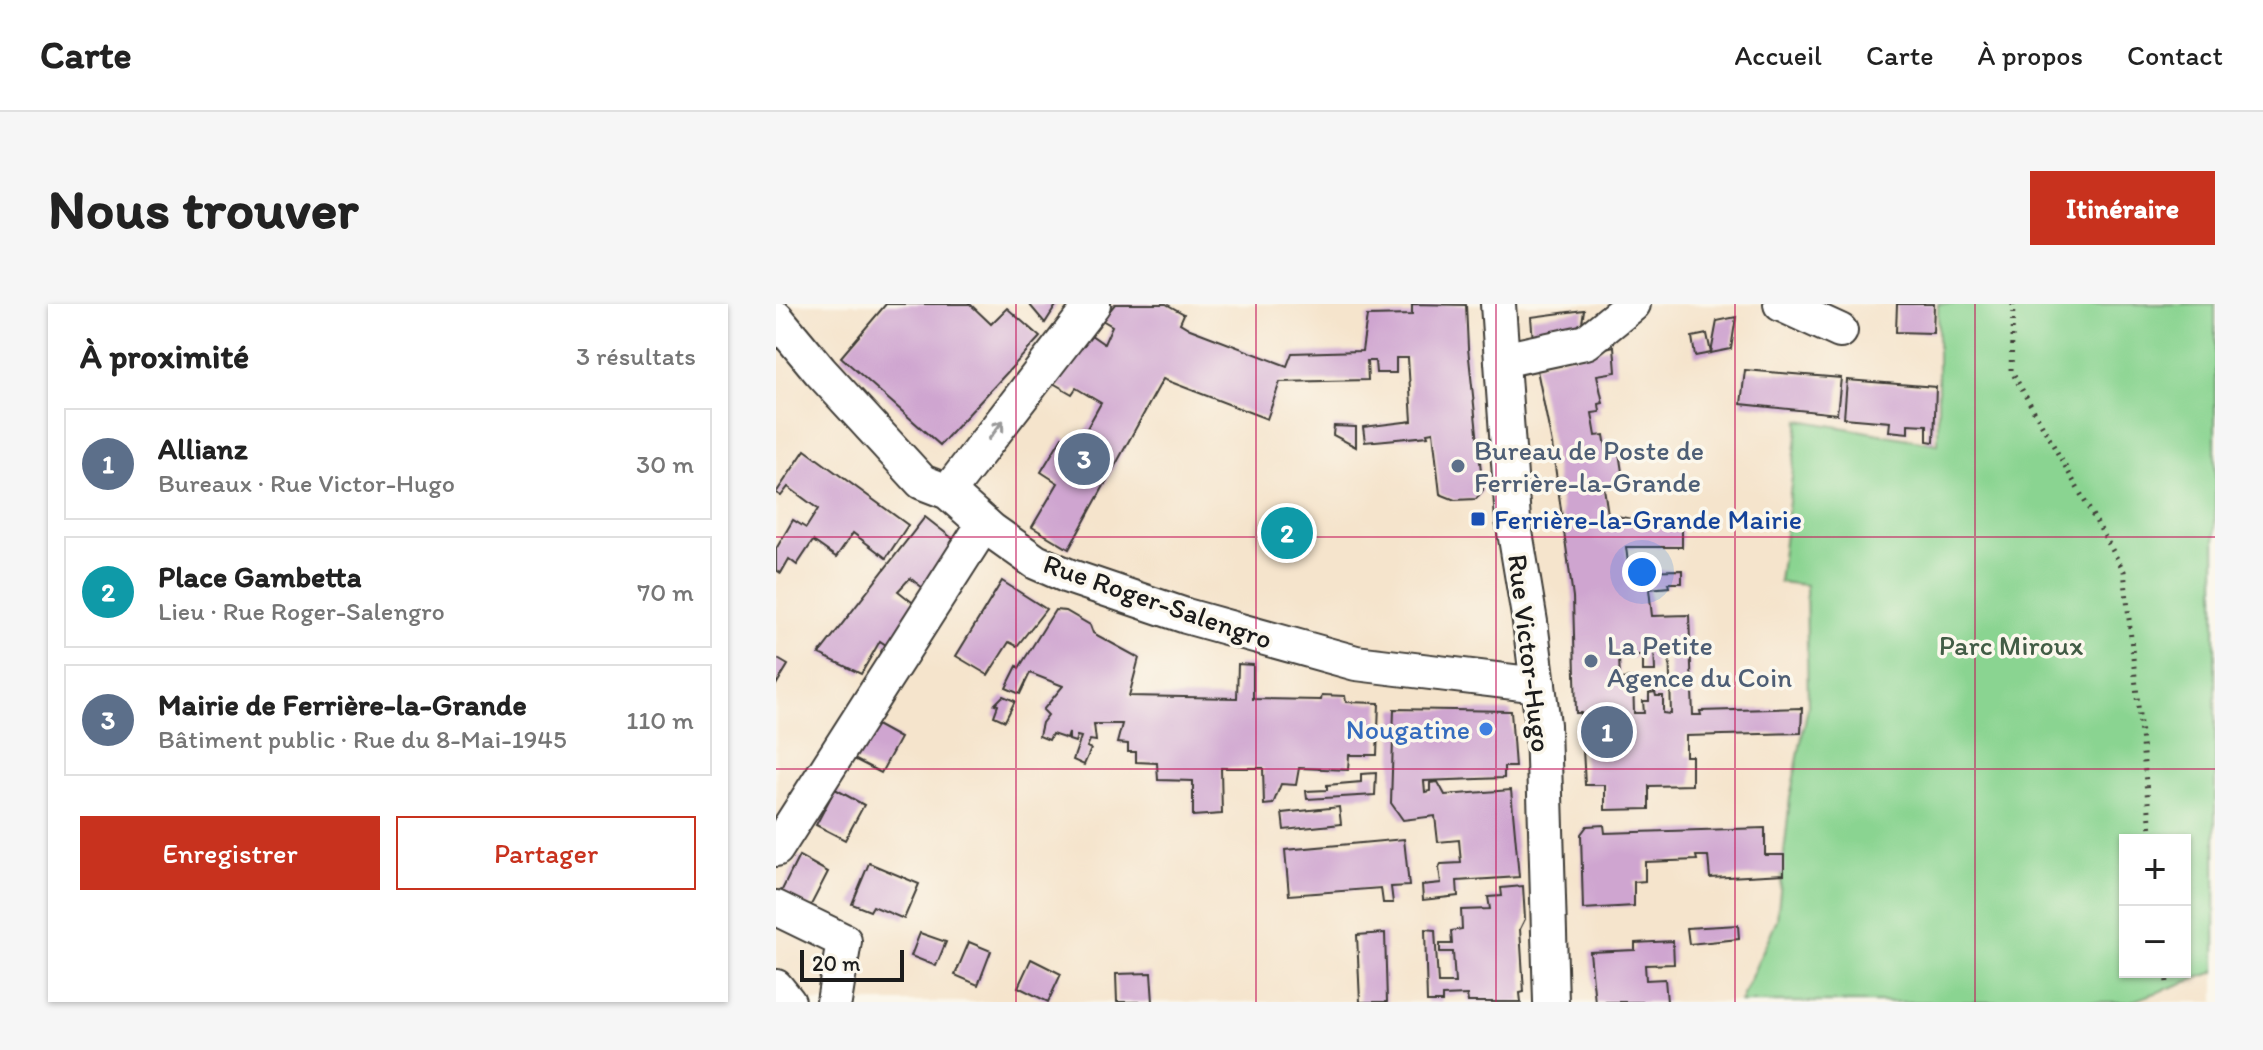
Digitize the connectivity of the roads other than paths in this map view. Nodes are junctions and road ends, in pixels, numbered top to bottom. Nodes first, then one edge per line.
1 (1093, 304) edge
2 (1498, 304) edge
3 (1633, 304) edge
4 (1781, 304) edge
5 (776, 318) edge
6 (1840, 331) dead end
7 (1502, 360) junction
8 (948, 492) junction
9 (984, 524) junction
10 (1538, 685) junction
11 (776, 849) edge
12 (776, 908) edge
13 (776, 987) edge
14 (788, 1002) edge
15 (834, 1002) edge
16 (1551, 1002) edge

8 -> 1 street
2 - 7 street, Rue Victor-Hugo
3 - 7 street
4 - 6 street
5 - 8 street, Rue Roger-Salengro
7 - 10 street, Rue Victor-Hugo
8 - 9 street, Rue Roger-Salengro
9 - 10 street, Rue Roger-Salengro
9 - 11 street
10 - 16 street, Rue Victor-Hugo
12 - 15 street
13 - 14 street

